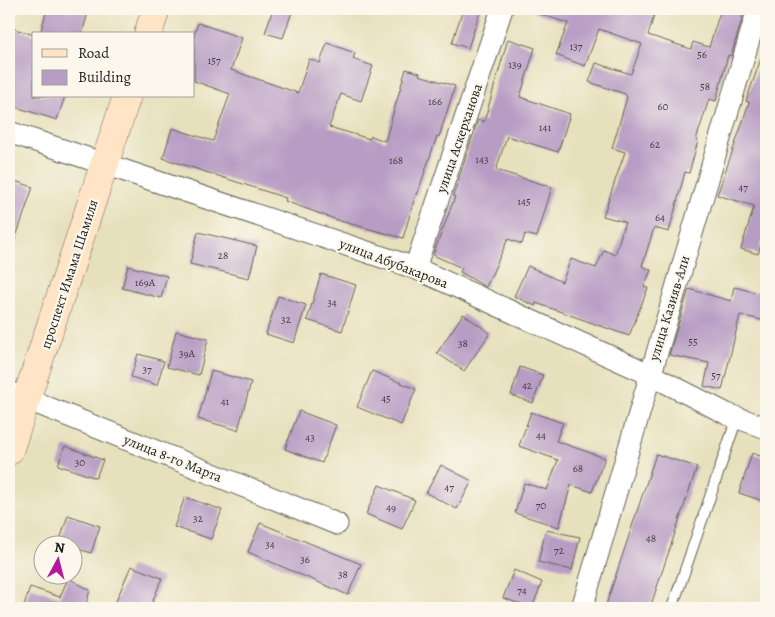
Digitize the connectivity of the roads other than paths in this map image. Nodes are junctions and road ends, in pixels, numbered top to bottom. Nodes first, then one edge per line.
1 (156, 9) edge
2 (502, 9) edge
3 (758, 9) edge
4 (149, 32) edge
5 (126, 98) edge
6 (9, 132) edge
7 (106, 163) junction
8 (415, 268) junction
9 (649, 374) junction
10 (18, 396) edge
11 (737, 418) junction
12 (766, 428) edge
13 (9, 451) edge
14 (337, 524) dead end
15 (582, 608) edge
16 (672, 608) edge

1 - 4 main road
2 - 8 street, улица Аскерханова
3 - 9 street, улица Казияв-Али
5 - 7 main road, проспект Имама Шамиля
6 - 7 street, улица Абубакарова
7 - 8 street, улица Абубакарова
7 - 10 main road, проспект Имама Шамиля
8 - 9 street, улица Абубакарова
9 - 11 street, улица Абубакарова
9 - 15 street, улица Казияв-Али
10 - 13 main road, проспект Имама Шамиля
10 - 14 street, улица 8-го Марта
11 - 12 street, улица Абубакарова
11 - 16 lane

